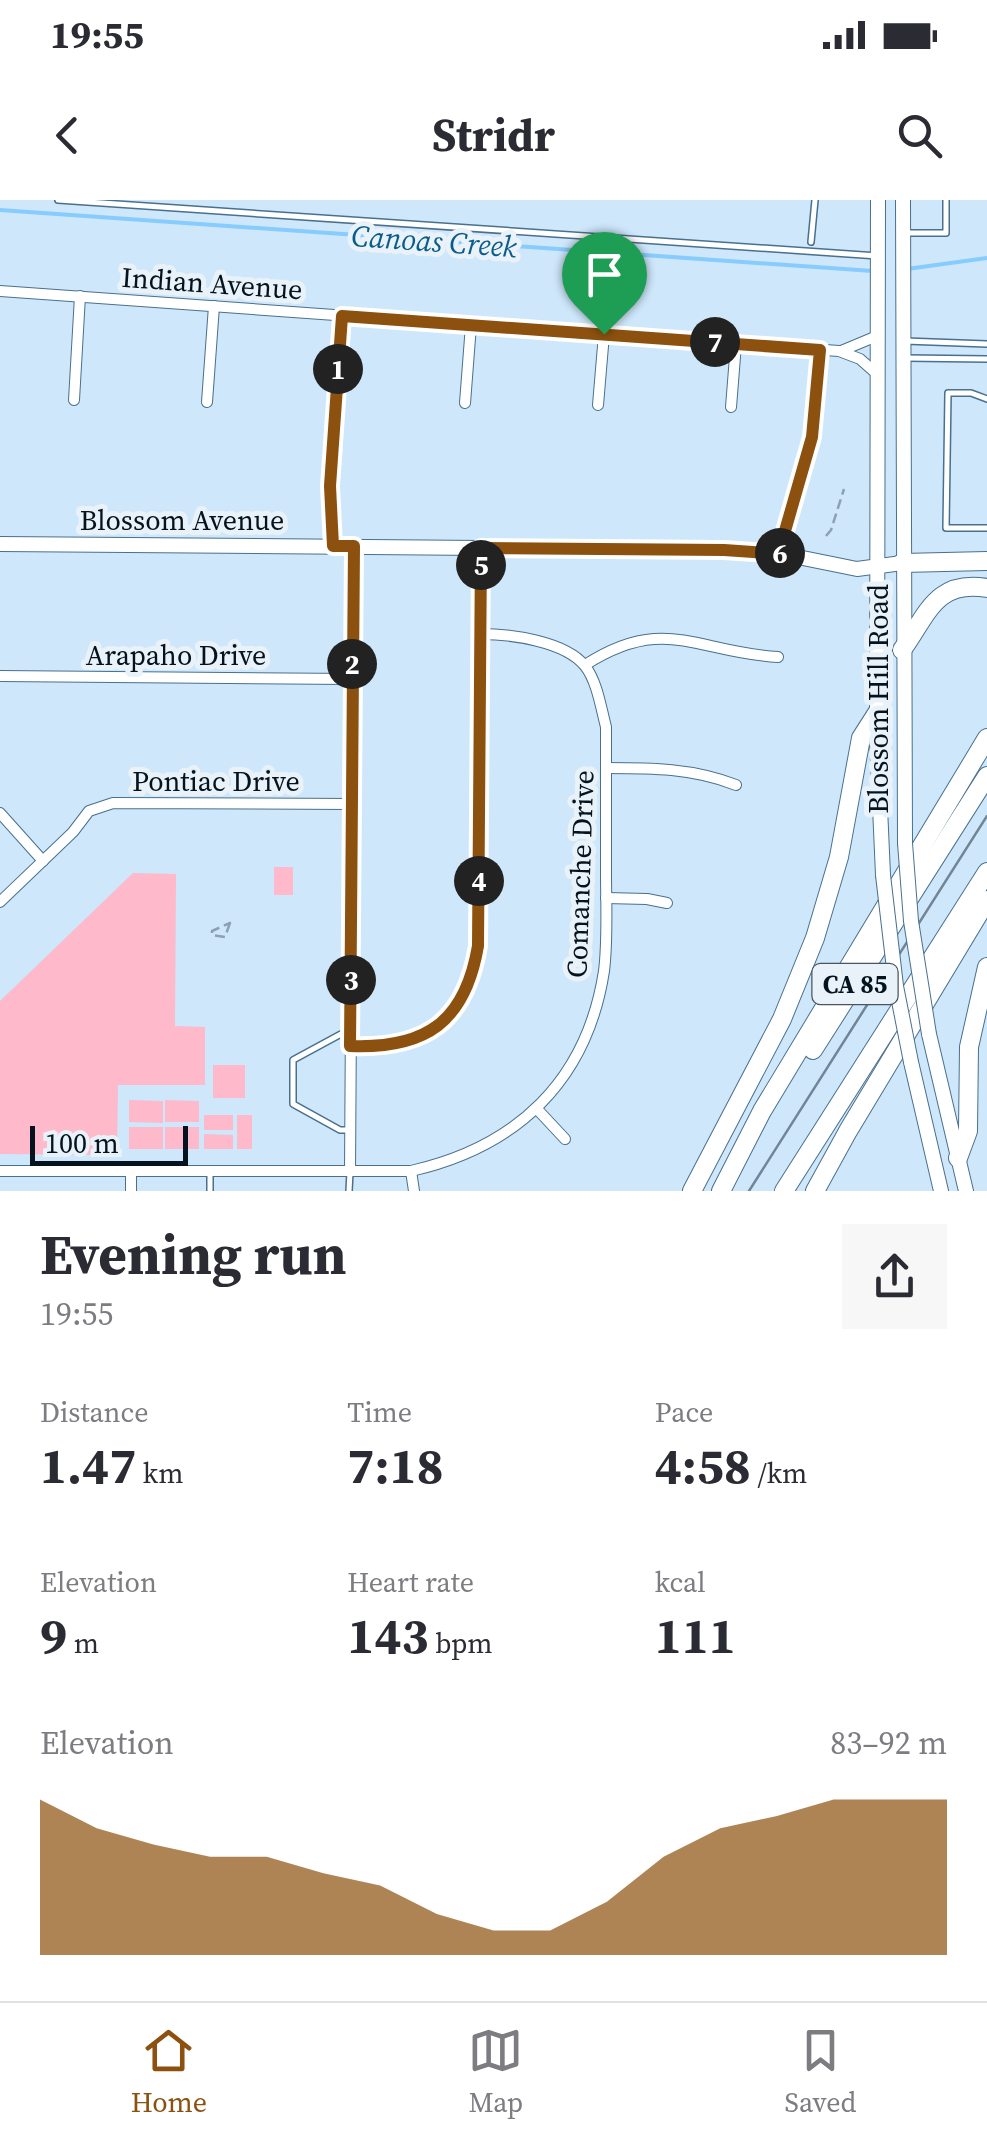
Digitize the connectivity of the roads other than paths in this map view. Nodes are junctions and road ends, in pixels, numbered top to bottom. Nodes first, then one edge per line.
1 (58, 200) edge
2 (815, 200) edge
3 (878, 200) edge
4 (903, 200) edge
5 (946, 200) edge
6 (903, 234) junction
7 (811, 242) dead end
8 (878, 257) junction
9 (0, 291) edge
10 (80, 296) junction
11 (214, 306) junction
12 (342, 316) junction
13 (470, 325) junction
14 (604, 334) junction
15 (902, 342) junction
16 (986, 342) edge
17 (877, 343) junction
18 (736, 344) junction
19 (820, 350) junction
20 (839, 351) junction
21 (902, 358) junction
22 (987, 359) edge
23 (877, 374) junction
24 (987, 399) edge
25 (74, 400) dead end
26 (207, 402) dead end
27 (466, 403) dead end
28 (598, 405) dead end
29 (731, 407) dead end
30 (987, 528) edge
31 (0, 544) edge
32 (333, 546) junction
33 (354, 546) junction
34 (481, 548) junction
35 (783, 554) junction
36 (987, 561) edge
37 (902, 563) junction
38 (878, 567) junction
39 (987, 588) edge
40 (480, 634) junction
41 (902, 650) junction
42 (778, 657) dead end
43 (585, 665) junction
44 (0, 676) edge
45 (352, 679) junction
46 (877, 713) junction
47 (987, 738) edge
48 (606, 768) junction
49 (987, 776) edge
50 (736, 785) dead end
51 (352, 804) junction
52 (0, 814) edge
53 (43, 861) junction
54 (987, 872) edge
55 (606, 898) junction
56 (987, 900) edge
57 (0, 902) edge
58 (667, 903) dead end
59 (987, 967) edge
60 (351, 1034) junction
61 (350, 1046) junction
62 (537, 1109) junction
63 (350, 1130) junction
64 (565, 1139) dead end
65 (958, 1158) junction
66 (0, 1171) edge
67 (131, 1171) junction
68 (412, 1171) junction
69 (210, 1172) junction
70 (350, 1172) junction
71 (130, 1191) edge
72 (210, 1191) edge
73 (349, 1191) edge
74 (414, 1191) edge
75 (692, 1191) edge
76 (722, 1191) edge
77 (784, 1191) edge
78 (816, 1191) edge
79 (941, 1191) edge
80 (966, 1191) edge

1 - 8 lane
2 - 7 lane
3 - 8 main road, Blossom Hill Road
4 - 6 main road, Blossom Hill Road
5 - 6 lane
6 - 15 main road, Blossom Hill Road
8 - 17 main road, Blossom Hill Road
9 - 10 street, Indian Avenue
10 - 11 street, Indian Avenue
10 - 25 street
11 - 12 street, Indian Avenue
11 - 26 street
12 - 13 street, Indian Avenue
12 - 32 street
13 - 14 street, Indian Avenue
13 - 27 street
14 - 18 street, Indian Avenue
14 - 28 street
15 - 16 lane
15 - 17 main road
15 - 21 main road, Blossom Hill Road
17 - 20 street, Indian Avenue
17 - 21 main road
17 - 23 main road, Blossom Hill Road
18 - 19 street, Indian Avenue
18 - 29 street
19 - 20 street, Indian Avenue
19 - 35 lane
20 - 23 street, Indian Avenue
21 - 22 lane
21 - 37 main road, Blossom Hill Road
23 - 38 main road, Blossom Hill Road
24 - 30 lane
31 - 32 main road, Blossom Avenue
32 - 33 main road, Blossom Avenue
33 - 34 main road, Blossom Avenue
33 - 45 street
34 - 35 main road, Blossom Avenue
34 - 40 street
35 - 38 main road, Blossom Avenue
36 - 37 highway
37 - 38 main road, Blossom Avenue
37 - 41 main road, Blossom Hill Road
38 - 46 main road, Blossom Hill Road
39 - 41 highway
40 - 43 street
40 - 61 street
41 - 65 main road, Blossom Hill Road, bridge
42 - 43 street
43 - 48 street, Comanche Drive
44 - 45 street, Arapaho Drive
45 - 51 street
46 - 75 highway
46 - 79 main road, Blossom Hill Road, bridge
47 - 76 highway
48 - 50 street
48 - 55 street, Comanche Drive
49 - 76 highway, CA 85
51 - 53 street, Pontiac Drive
51 - 60 street
52 - 53 street
53 - 57 street, Pontiac Drive
54 - 77 highway, CA 85
55 - 58 street
55 - 62 street, Comanche Drive
56 - 78 highway
59 - 65 highway
60 - 61 street
60 - 63 lane
61 - 63 street
62 - 64 street
62 - 68 street, Comanche Drive
63 - 70 street
65 - 80 main road, Blossom Hill Road
66 - 67 street, Comanche Drive
67 - 69 street, Comanche Drive
67 - 71 street
68 - 70 street, Comanche Drive
68 - 74 street
69 - 70 street, Comanche Drive
69 - 72 lane
70 - 73 lane

